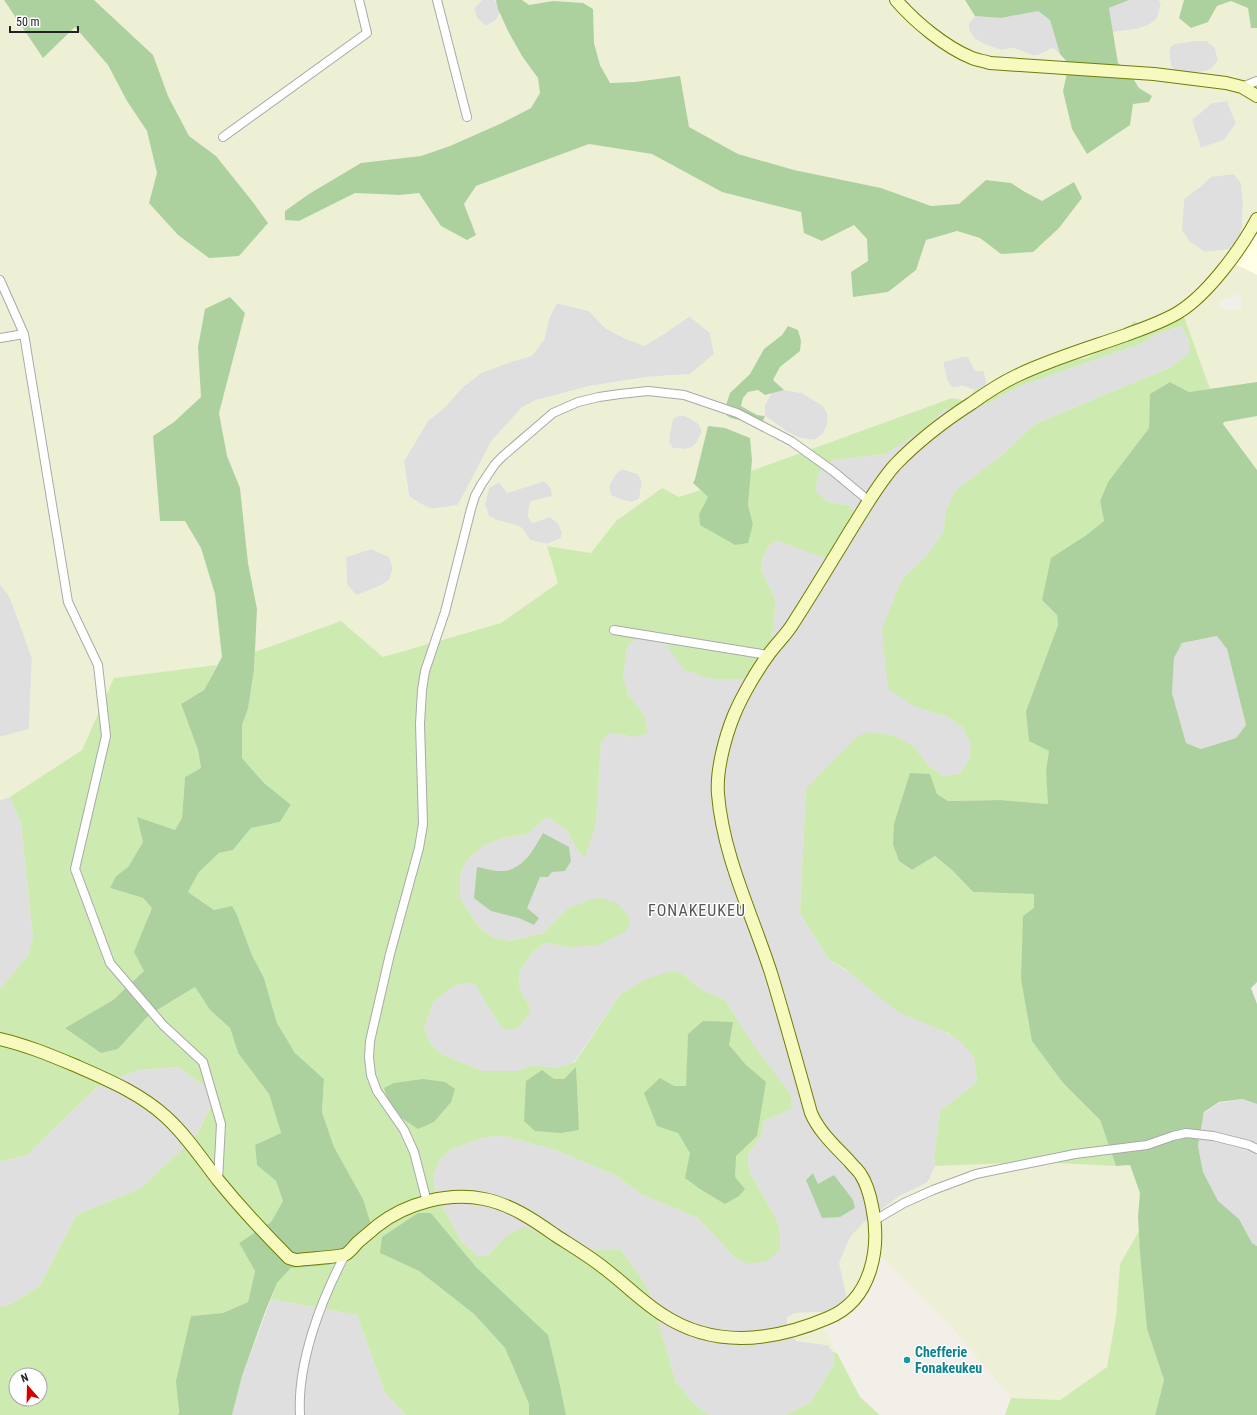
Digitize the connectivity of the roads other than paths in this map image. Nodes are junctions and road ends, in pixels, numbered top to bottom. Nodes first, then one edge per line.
1 (359, 0) edge
2 (437, 0) edge
3 (896, 0) edge
4 (1257, 81) edge
5 (1242, 87) junction
6 (1257, 96) edge
7 (467, 117) dead end
8 (223, 137) dead end
9 (1257, 219) edge
10 (0, 280) edge
11 (24, 334) junction
12 (0, 338) edge
13 (869, 501) junction
14 (614, 630) dead end
15 (768, 655) junction
16 (0, 1039) edge
17 (1257, 1149) edge
18 (218, 1180) junction
19 (427, 1202) junction
20 (875, 1220) junction
21 (345, 1255) junction
22 (300, 1415) edge

1 - 8 street
2 - 7 street
3 - 5 street
4 - 5 street
5 - 6 street
9 - 13 street
10 - 11 street
11 - 12 street
11 - 18 street
13 - 15 street
13 - 19 street
14 - 15 street
15 - 20 street
16 - 18 street
17 - 20 street
18 - 21 street
19 - 20 street
19 - 21 street
21 - 22 street

